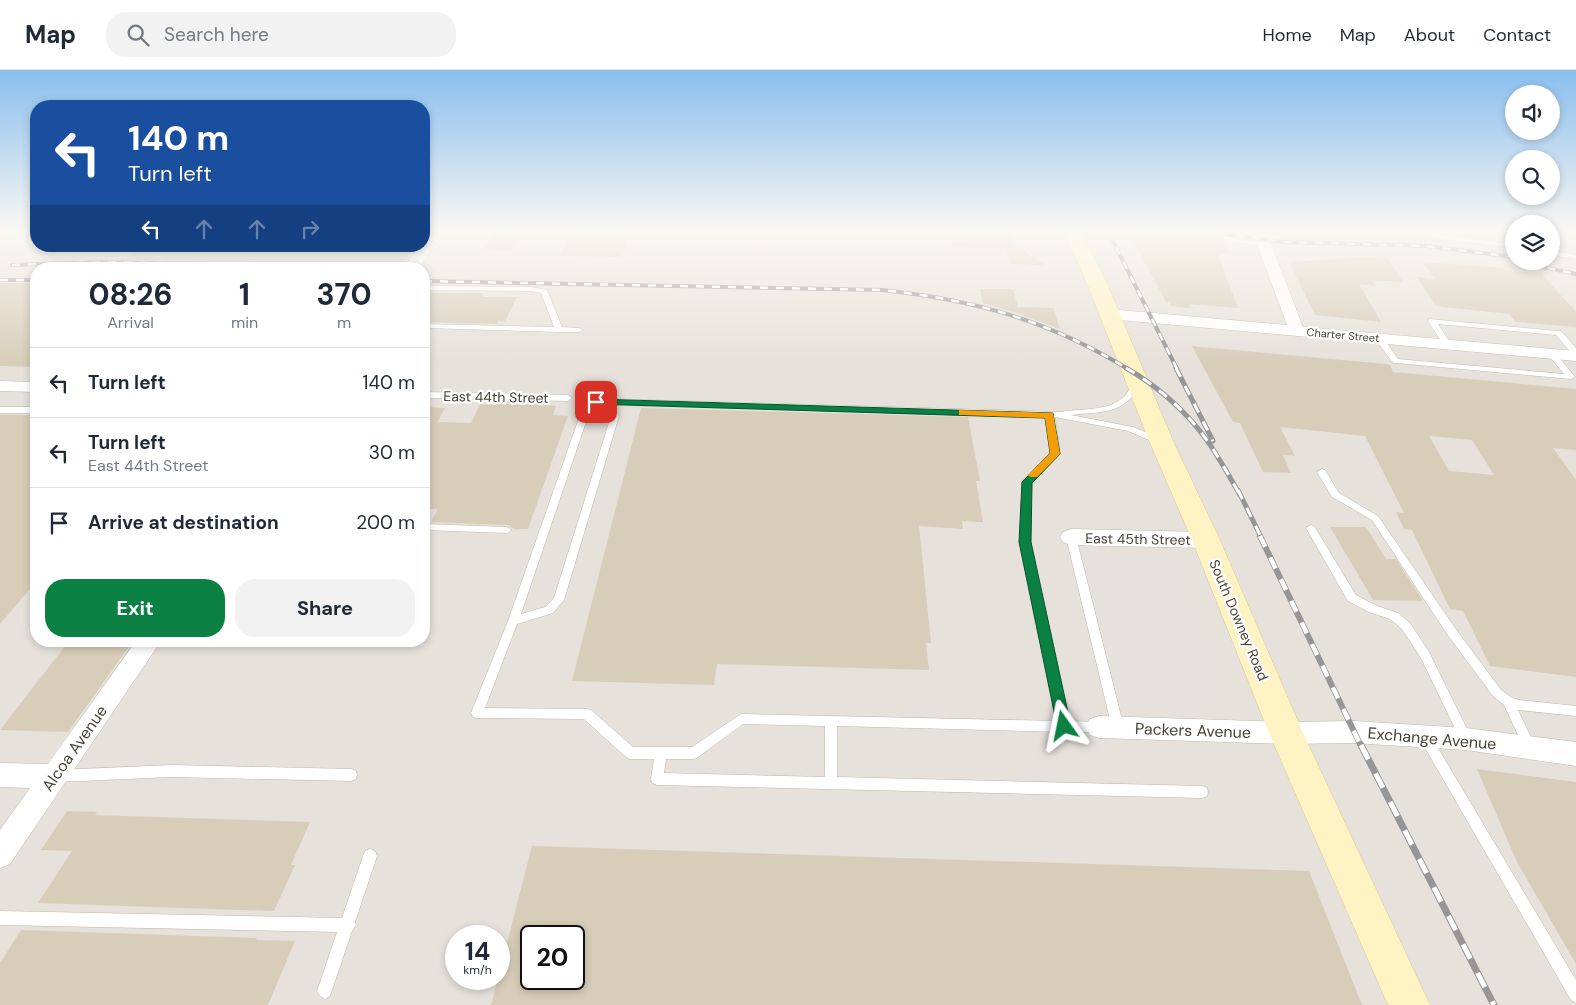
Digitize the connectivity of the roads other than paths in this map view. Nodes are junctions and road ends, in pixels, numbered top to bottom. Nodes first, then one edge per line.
1 (1092, 277) edge
2 (1277, 277) edge
3 (430, 288) edge
4 (1109, 314) junction
5 (430, 326) edge
6 (559, 330) junction
7 (579, 330) dead end
8 (1297, 330) junction
9 (1379, 338) junction
10 (1447, 344) junction
11 (1551, 353) junction
12 (1576, 354) edge
13 (1137, 381) junction
14 (0, 386) edge
15 (30, 387) edge
16 (430, 395) edge
17 (568, 398) dead end
18 (578, 401) dead end
19 (595, 406) junction
20 (0, 410) edge
21 (30, 410) edge
22 (1050, 415) junction
23 (1061, 415) junction
24 (1162, 443) junction
25 (1322, 472) dead end
26 (430, 528) edge
27 (1311, 528) dead end
28 (507, 530) dead end
29 (1071, 537) joint
30 (1206, 540) junction
31 (513, 621) junction
32 (145, 647) edge
33 (1508, 702) junction
34 (1576, 711) edge
35 (831, 721) junction
36 (1064, 726) junction
37 (1109, 728) junction
38 (1286, 733) junction
39 (1424, 736) junction
40 (1466, 739) junction
41 (1530, 748) junction
42 (661, 753) junction
43 (1576, 754) edge
44 (0, 775) edge
45 (351, 775) dead end
46 (54, 776) junction
47 (831, 783) junction
48 (1202, 792) dead end
49 (0, 854) edge
50 (370, 856) dead end
51 (0, 918) edge
52 (349, 925) junction
53 (325, 991) dead end
54 (1576, 995) edge
55 (1409, 1005) edge

1 - 4 main road, South Downey Road
2 - 8 street
3 - 6 lane
4 - 8 street, Charter Street
4 - 13 main road, South Downey Road
5 - 6 lane
6 - 7 lane
8 - 9 street, Charter Street
9 - 10 street, Charter Street
9 - 11 lane
10 - 11 street, Charter Street
10 - 12 lane
11 - 12 street, Charter Street
13 - 23 lane
13 - 24 main road, South Downey Road
14 - 15 street
16 - 17 lane, East 44th Street
18 - 19 lane
19 - 22 lane
19 - 31 lane
19 - 31 lane
20 - 21 lane
22 - 23 lane
22 - 36 lane
23 - 24 lane
24 - 30 main road, South Downey Road
25 - 33 lane
26 - 28 lane
27 - 40 lane
29 - 30 street, East 45th Street
29 - 37 lane
30 - 38 main road, South Downey Road
31 - 42 lane
32 - 46 street, Alcoa Avenue
33 - 34 lane
33 - 41 lane
35 - 36 lane
35 - 42 lane
35 - 47 lane
36 - 37 lane
37 - 38 street, Packers Avenue
38 - 39 street, Exchange Avenue
38 - 55 main road, South Downey Road
39 - 40 street, Exchange Avenue
39 - 54 lane
40 - 41 street, Exchange Avenue
41 - 43 street, Exchange Avenue
42 - 47 lane
44 - 46 street
45 - 46 lane
46 - 49 street, Alcoa Avenue
47 - 48 lane
50 - 52 lane
51 - 52 lane
52 - 53 lane

